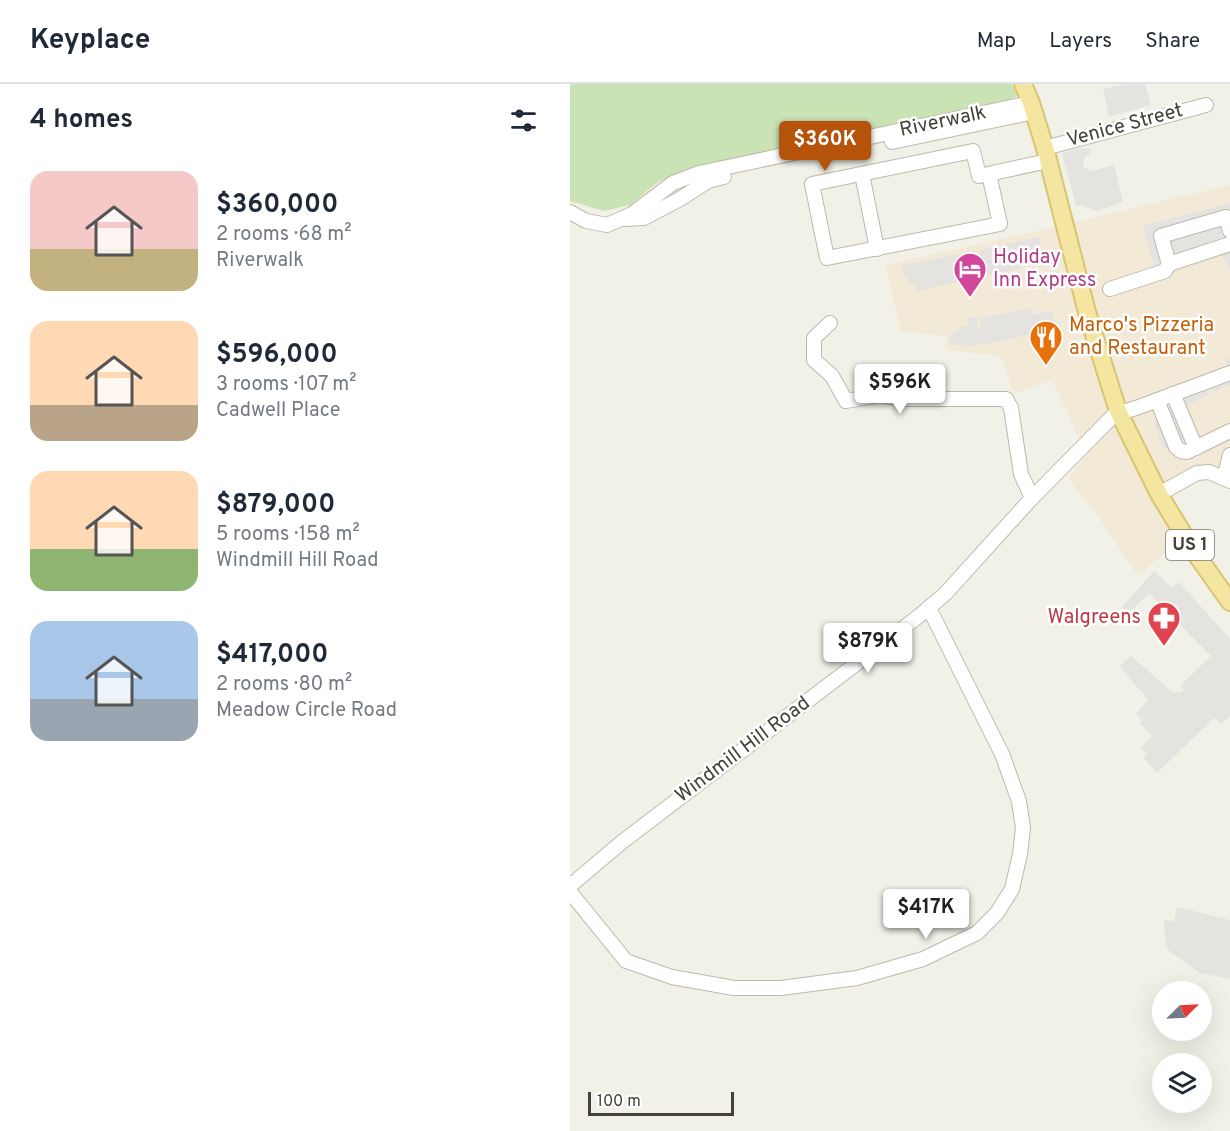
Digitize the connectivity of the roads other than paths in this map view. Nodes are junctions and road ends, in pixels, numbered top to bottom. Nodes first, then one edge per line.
1 (1023, 84) edge
2 (1206, 105) dead end
3 (1032, 108) junction
4 (1047, 155) junction
5 (862, 174) junction
6 (989, 174) junction
7 (572, 215) edge
8 (1230, 231) edge
9 (1230, 244) edge
10 (877, 249) junction
11 (1169, 264) junction
12 (1110, 289) dead end
13 (830, 323) dead end
14 (1230, 373) edge
15 (1173, 394) junction
16 (1157, 400) junction
17 (1118, 411) junction
18 (1230, 431) edge
19 (1196, 448) junction
20 (1230, 455) edge
21 (1227, 480) edge
22 (1159, 494) junction
23 (1032, 498) junction
24 (1230, 602) edge
25 (929, 608) junction
26 (570, 886) edge
27 (570, 892) edge

1 - 3 main road, US 1
2 - 4 street, Venice Street
3 - 4 main road, US 1
3 - 7 street, Riverwalk
4 - 6 street, Venice Street
4 - 17 main road, US 1
5 - 6 street
5 - 10 street
5 - 10 street
6 - 10 street
8 - 11 street
9 - 11 street
11 - 12 street
13 - 23 street
14 - 15 street
15 - 16 street
15 - 19 street
16 - 17 street
16 - 19 street
17 - 22 main road, US 1
17 - 23 street, Windmill Hill Road
18 - 19 street
20 - 21 street
21 - 22 street
22 - 24 main road, US 1
23 - 25 street, Windmill Hill Road
25 - 26 street, Windmill Hill Road
25 - 27 street

